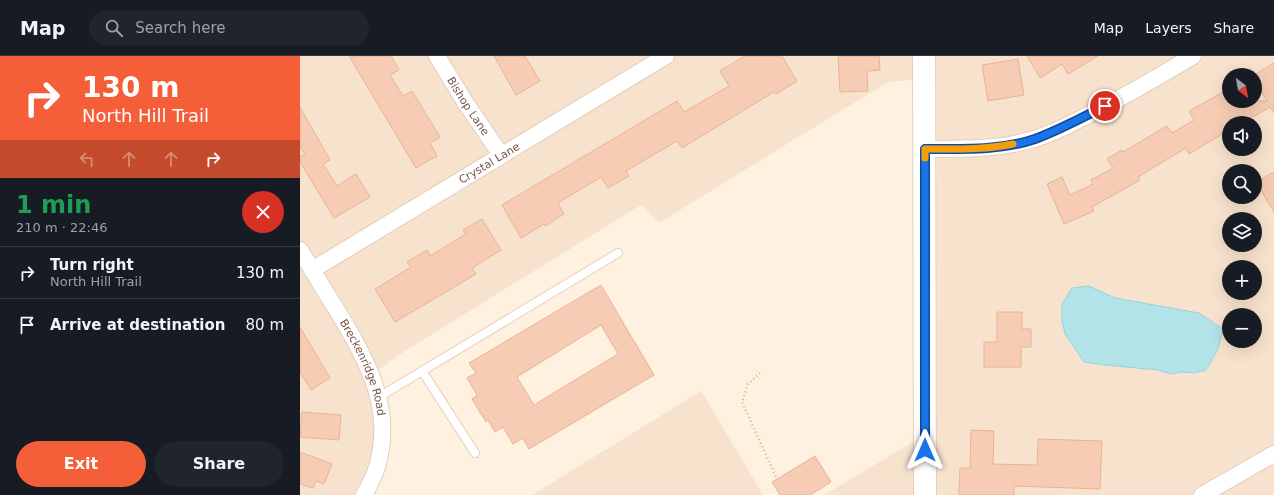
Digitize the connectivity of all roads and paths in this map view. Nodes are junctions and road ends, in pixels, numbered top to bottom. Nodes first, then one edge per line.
1 (437, 56) edge
2 (666, 56) edge
3 (924, 56) edge
4 (1193, 56) edge
5 (925, 149) junction
6 (500, 156) junction
7 (300, 250) edge
8 (618, 253) dead end
9 (312, 270) junction
10 (422, 371) junction
11 (760, 373) dead end
12 (379, 397) junction
13 (474, 453) dead end
14 (1274, 454) edge
15 (777, 479) dead end
16 (364, 495) edge
17 (925, 495) edge
18 (1202, 495) edge

1 - 6 street, Bishop Lane
2 - 6 street, Crystal Lane
3 - 5 street
4 - 5 street
5 - 17 street
6 - 9 street, Crystal Lane
7 - 9 street, Breckenridge Road
8 - 10 lane
9 - 12 street, Breckenridge Road
10 - 12 lane
10 - 13 lane
11 - 15 path
12 - 16 street, Breckenridge Road
14 - 18 street

